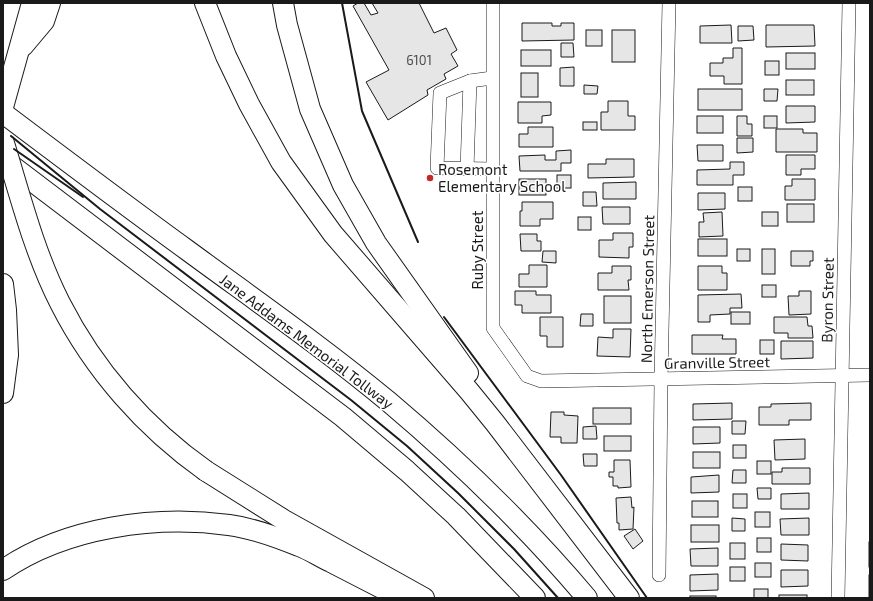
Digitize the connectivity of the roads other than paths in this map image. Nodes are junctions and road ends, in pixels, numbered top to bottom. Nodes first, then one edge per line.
1 (32, 3) edge
2 (50, 3) edge
3 (205, 3) edge
4 (283, 3) edge
5 (494, 3) edge
6 (669, 3) edge
7 (849, 3) edge
8 (18, 53) junction
9 (492, 78) junction
10 (470, 81) junction
11 (3, 107) edge
12 (3, 113) edge
13 (3, 140) edge
14 (3, 159) edge
15 (468, 169) junction
16 (492, 169) junction
17 (3, 284) edge
18 (841, 375) junction
19 (870, 375) edge
20 (661, 379) junction
21 (541, 381) joint
22 (3, 393) edge
23 (495, 424) junction
24 (3, 570) edge
25 (659, 575) dead end
26 (401, 598) edge
27 (424, 598) edge
28 (535, 598) edge
29 (587, 598) edge
30 (629, 598) edge
31 (838, 598) edge

1 - 8 highway
2 - 8 highway
3 - 23 highway
4 - 23 highway
5 - 9 street, Ruby Street
6 - 20 street, North Emerson Street
7 - 18 street, Byron Street
8 - 11 highway
9 - 10 street
9 - 16 street, Ruby Street
10 - 15 street
10 - 15 street
12 - 29 highway, Jane Addams Memorial Tollway
13 - 27 highway, bridge
14 - 28 highway
15 - 16 street
16 - 21 street, Ruby Street
17 - 22 highway
18 - 19 street, Granville Street
18 - 20 street, Granville Street
18 - 31 street, Byron Street
20 - 21 street, Granville Street
20 - 25 street, North Emerson Street
23 - 30 highway
24 - 26 highway

